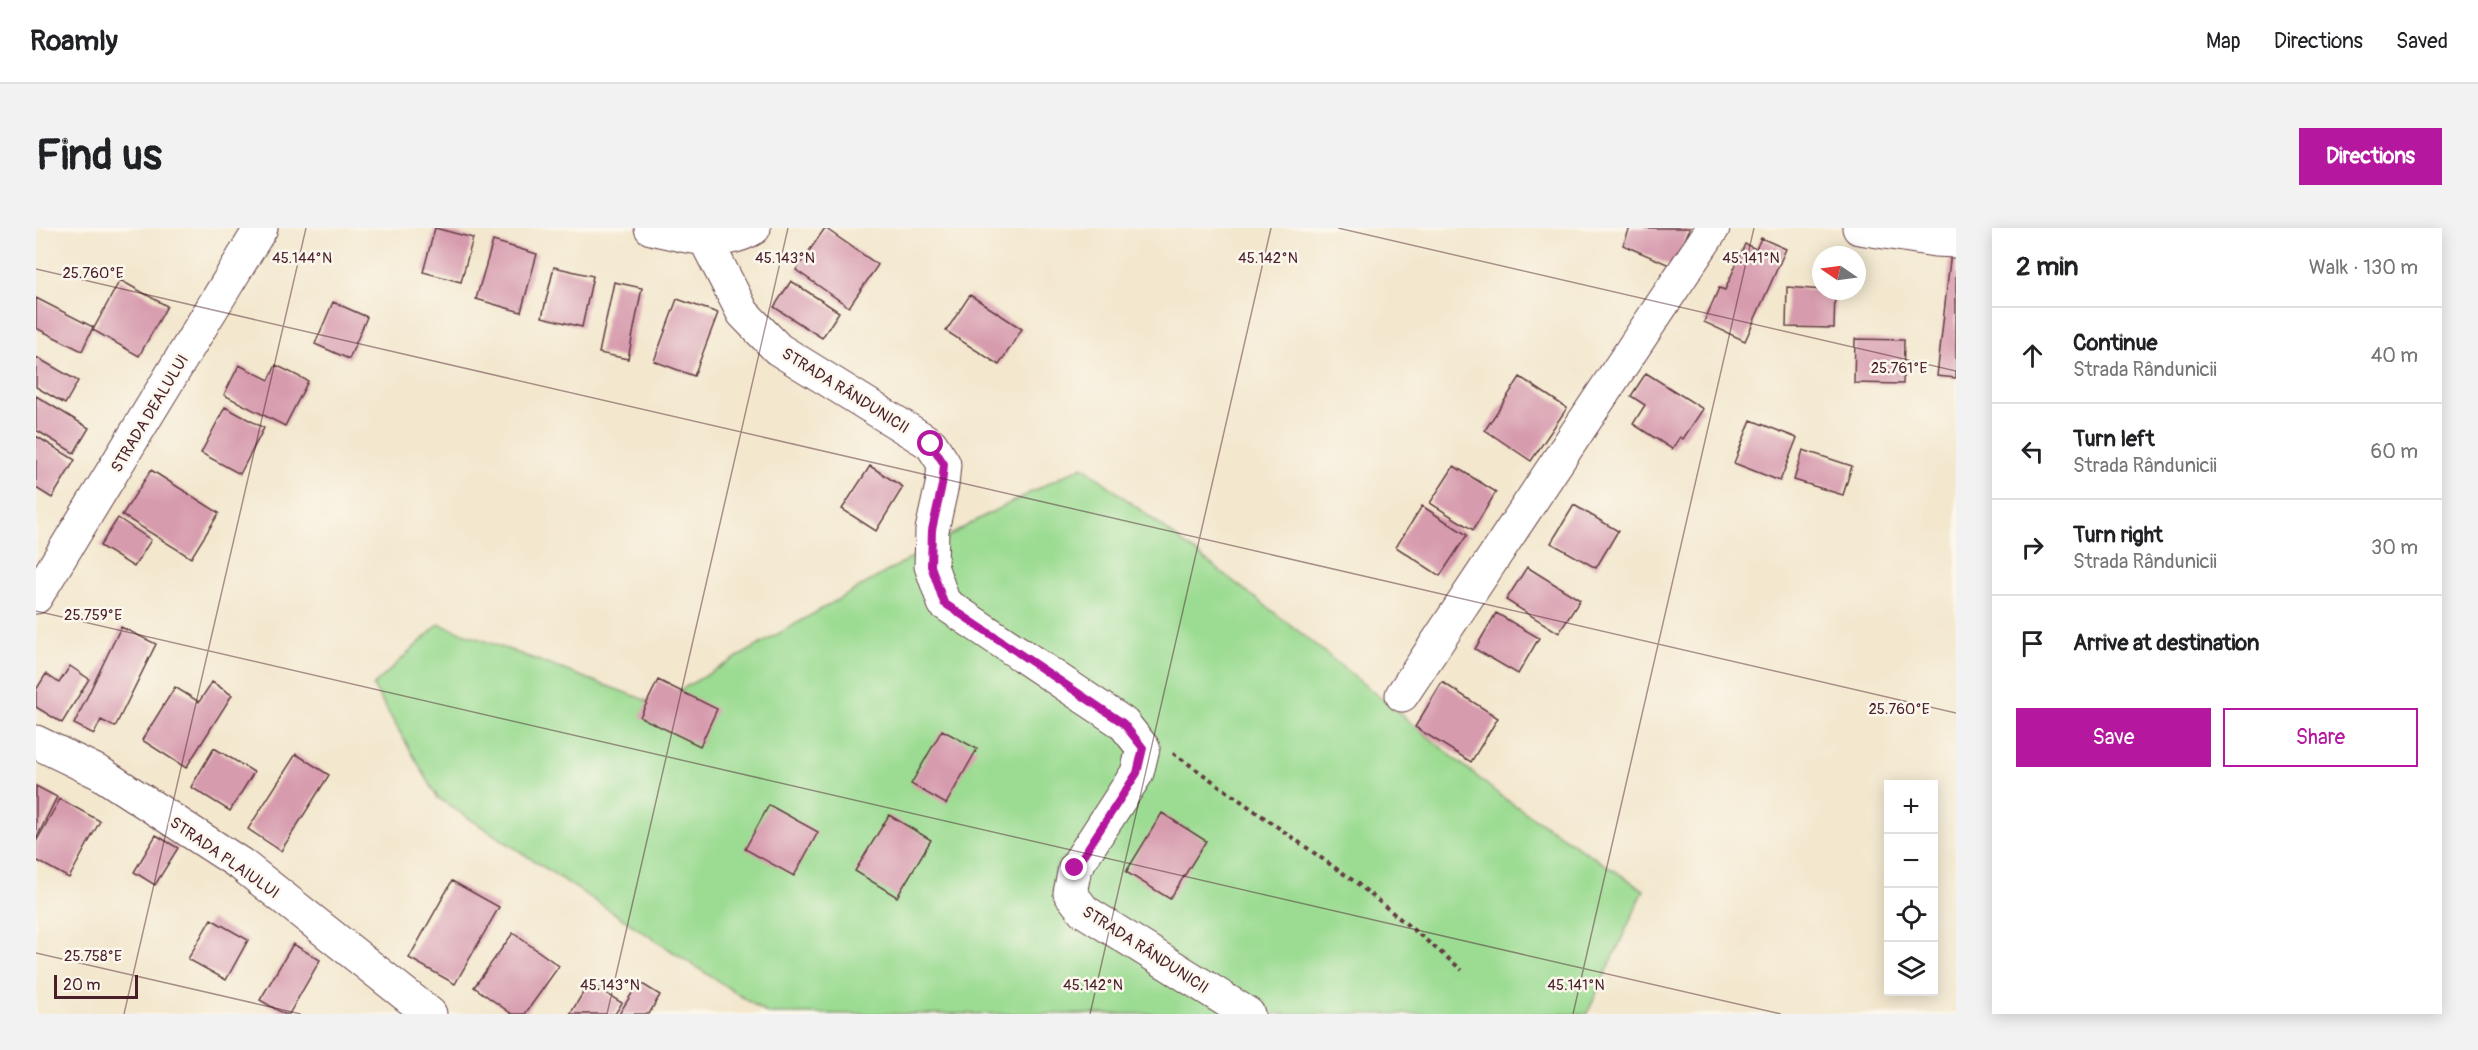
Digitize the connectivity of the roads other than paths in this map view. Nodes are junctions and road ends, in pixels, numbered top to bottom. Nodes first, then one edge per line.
1 (261, 228) edge
2 (651, 228) edge
3 (754, 228) edge
4 (1713, 228) edge
5 (1859, 228) edge
6 (706, 241) junction
7 (1956, 241) edge
8 (36, 597) edge
9 (1402, 695) dead end
10 (36, 742) edge
11 (430, 1014) edge
12 (1248, 1014) edge

1 - 8 street, STRADA DEALULUI
2 - 6 street
3 - 6 street
4 - 9 street
5 - 7 street
6 - 12 street, STRADA RÂNDUNICII
10 - 11 street, STRADA PLAIULUI

